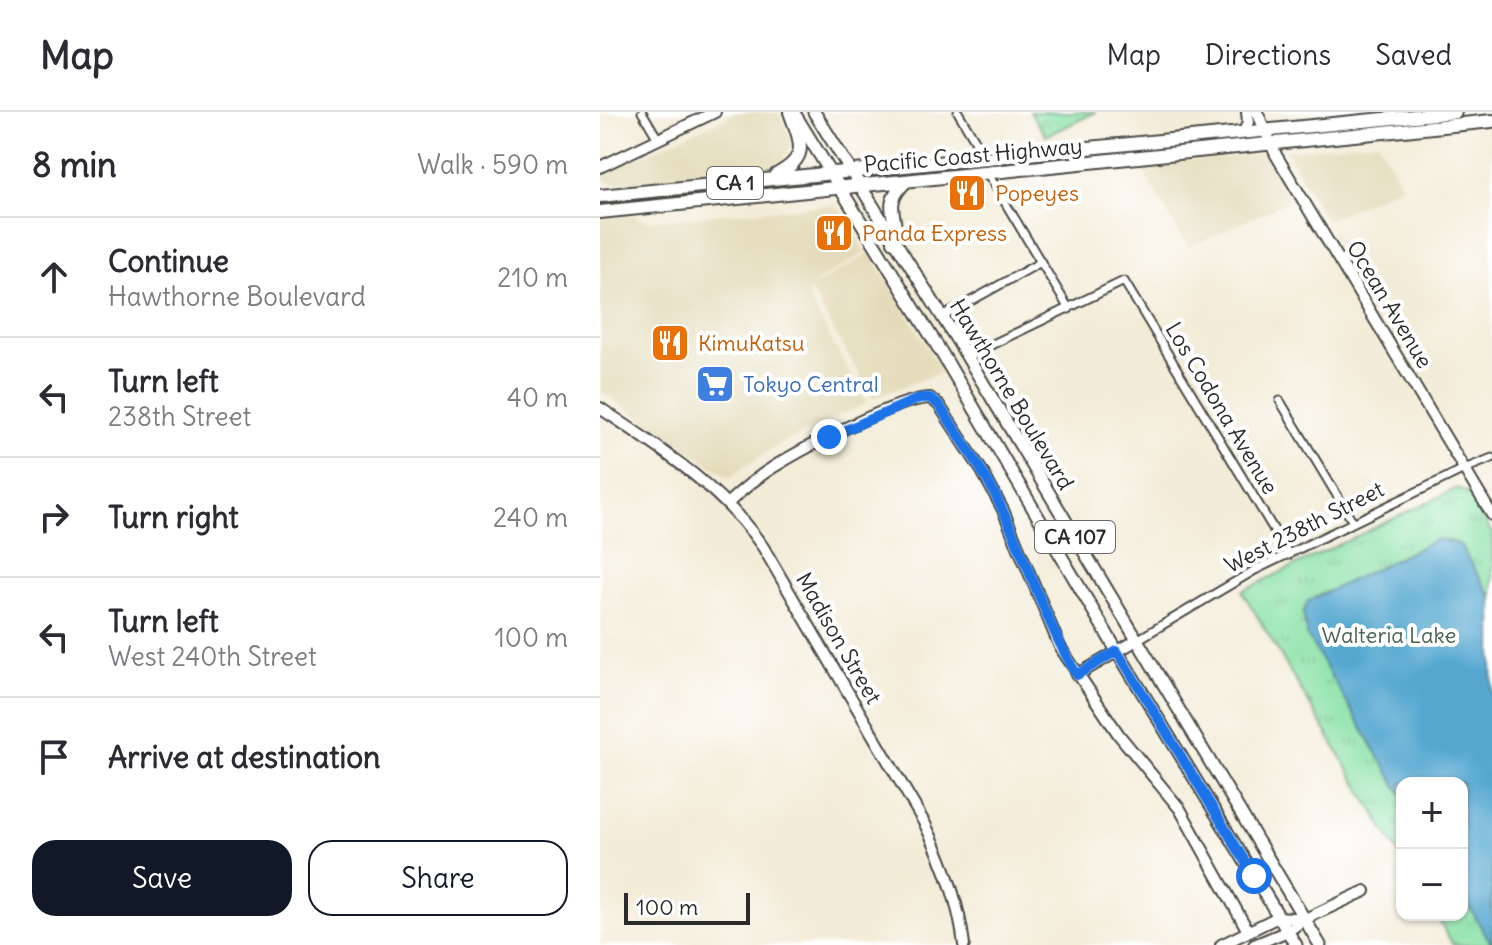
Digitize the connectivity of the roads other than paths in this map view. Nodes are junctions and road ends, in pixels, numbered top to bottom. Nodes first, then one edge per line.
1 (642, 112) edge
2 (715, 112) edge
3 (792, 112) edge
4 (814, 112) edge
5 (958, 112) edge
6 (1247, 112) edge
7 (1257, 112) edge
8 (1455, 112) edge
9 (1492, 121) edge
10 (1266, 130) junction
11 (1244, 132) junction
12 (658, 139) junction
13 (1271, 145) junction
14 (986, 159) junction
15 (600, 167) edge
16 (850, 171) junction
17 (830, 173) junction
18 (988, 174) junction
19 (766, 179) junction
20 (905, 182) junction
21 (858, 186) junction
22 (839, 187) junction
23 (641, 193) junction
24 (600, 196) edge
25 (600, 204) edge
26 (600, 212) edge
27 (894, 242) junction
28 (1041, 262) junction
29 (1069, 309) junction
30 (942, 317) junction
31 (966, 357) junction
32 (1280, 401) dead end
33 (600, 408) edge
34 (1492, 458) edge
35 (1464, 469) junction
36 (728, 503) junction
37 (1492, 515) edge
38 (1353, 522) junction
39 (1289, 555) junction
40 (1137, 640) junction
41 (1117, 651) junction
42 (1077, 675) junction
43 (1365, 891) dead end
44 (1278, 917) junction
45 (1305, 919) junction
46 (1248, 931) junction
47 (1288, 931) junction
48 (964, 945) edge
49 (1221, 945) edge
50 (1254, 945) edge
51 (1296, 945) edge
52 (1320, 945) edge

1 - 12 street
2 - 12 street
3 - 17 main road, Hawthorne Boulevard
3 - 19 highway
4 - 16 main road, Hawthorne Boulevard
5 - 14 street
6 - 11 street
7 - 10 street, Ocean Avenue
8 - 10 highway, Pacific Coast Highway / CA 1
9 - 13 highway, Pacific Coast Highway / CA 1
10 - 11 highway, Pacific Coast Highway / CA 1
10 - 13 street, Ocean Avenue
11 - 14 highway, Pacific Coast Highway / CA 1
12 - 15 street
13 - 18 highway, Pacific Coast Highway / CA 1
13 - 35 street, Ocean Avenue
14 - 16 highway, Pacific Coast Highway / CA 1
16 - 17 highway, Pacific Coast Highway / CA 1
16 - 21 main road, Hawthorne Boulevard / CA 107
17 - 19 highway, Pacific Coast Highway / CA 1
17 - 22 main road, Hawthorne Boulevard / CA 107
18 - 20 highway, Pacific Coast Highway / CA 1
18 - 28 street
19 - 23 highway, Pacific Coast Highway / CA 1
20 - 21 highway, Pacific Coast Highway / CA 1
20 - 27 highway
21 - 22 highway, Pacific Coast Highway / CA 1
21 - 27 main road, Hawthorne Boulevard / CA 107
22 - 26 highway, Pacific Coast Highway / CA 1
22 - 41 main road, Hawthorne Boulevard / CA 107
23 - 24 highway, Pacific Coast Highway / CA 1
23 - 25 highway
27 - 30 main road, Hawthorne Boulevard / CA 107
28 - 29 street
28 - 30 street
29 - 31 street
29 - 39 street, Los Codona Avenue
30 - 31 main road, Hawthorne Boulevard / CA 107
31 - 40 main road, Hawthorne Boulevard / CA 107
32 - 38 street
33 - 36 street, Madison Street
34 - 35 street, West 238th Street
35 - 37 street, Ocean Avenue
35 - 38 street, West 238th Street
36 - 42 street
36 - 48 street, Madison Street
38 - 39 street, West 238th Street
39 - 40 street, West 238th Street
40 - 41 street
40 - 45 main road, Hawthorne Boulevard / CA 107
41 - 42 street
41 - 44 main road, Hawthorne Boulevard / CA 107
42 - 46 street
43 - 45 street
44 - 45 street
44 - 46 street
44 - 47 main road, Hawthorne Boulevard / CA 107
45 - 47 street
45 - 52 main road, Hawthorne Boulevard / CA 107
46 - 49 street
47 - 50 street
47 - 51 main road, Hawthorne Boulevard / CA 107

